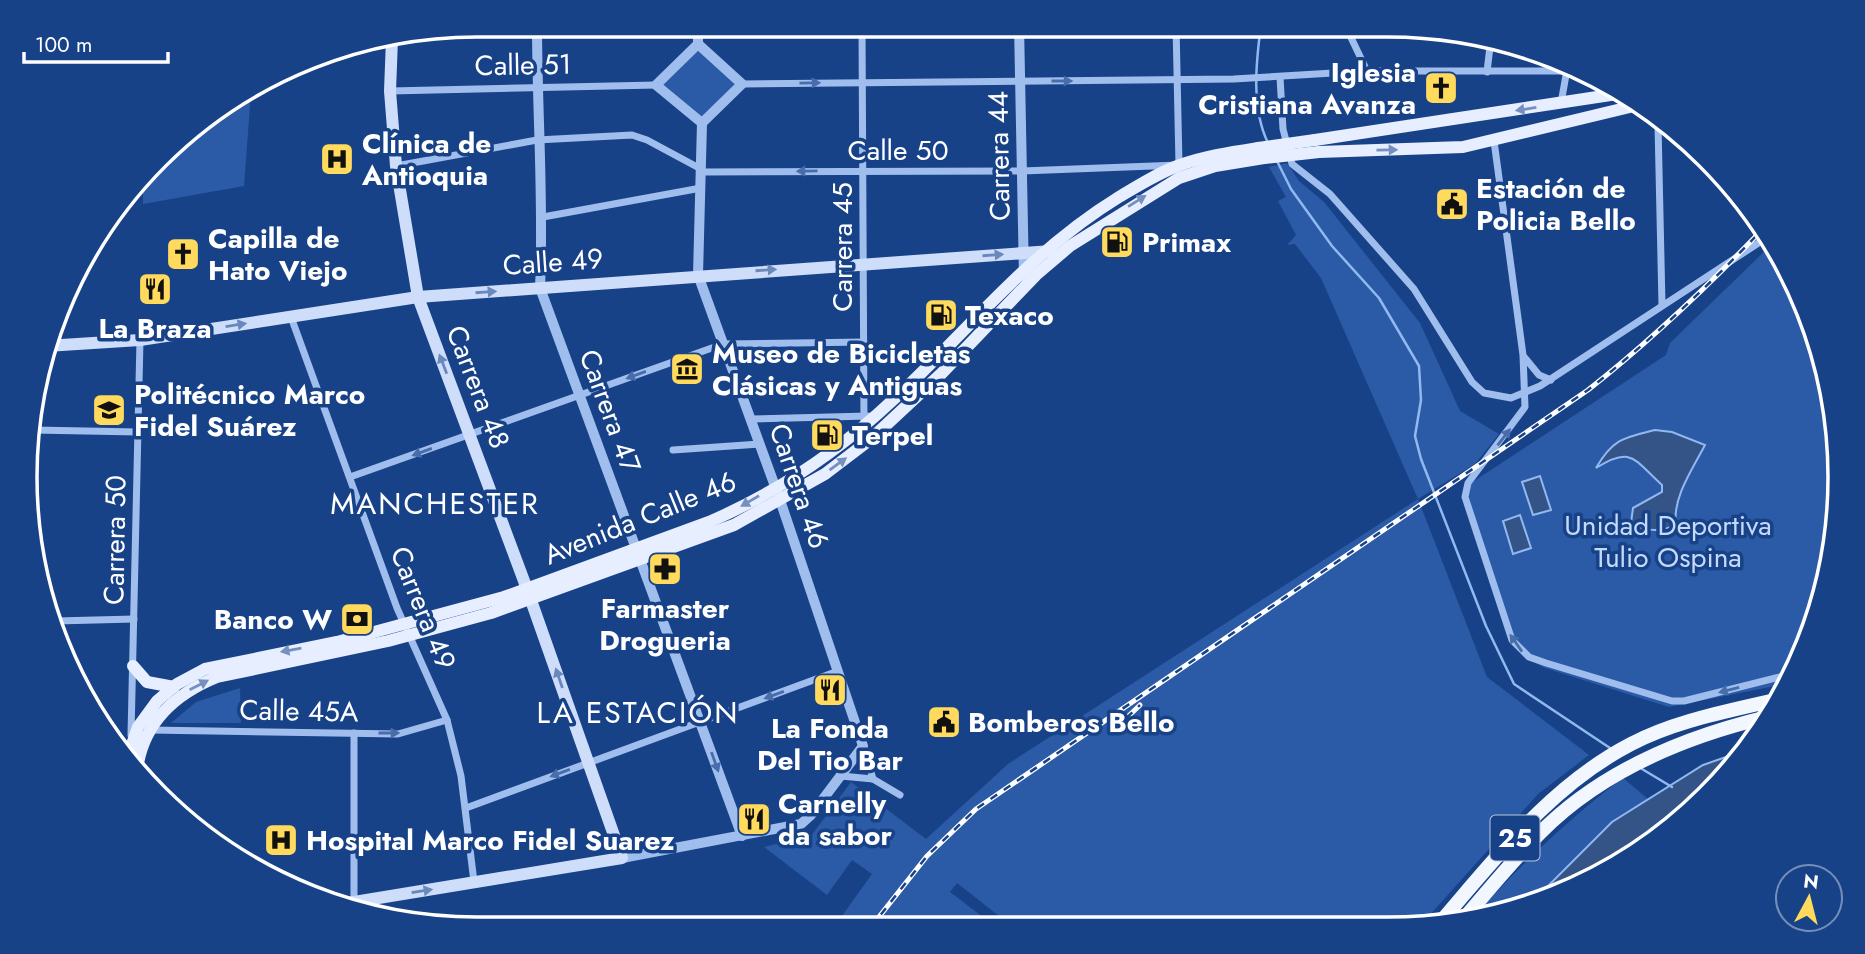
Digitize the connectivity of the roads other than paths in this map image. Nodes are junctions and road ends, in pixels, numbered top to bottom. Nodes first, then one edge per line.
1 (537, 37) edge
2 (698, 37) edge
3 (862, 37) edge
4 (1019, 37) edge
5 (1176, 37) edge
6 (1351, 37) edge
7 (698, 44) junction
8 (392, 45) edge
9 (1490, 49) edge
10 (1551, 68) edge
11 (1367, 71) junction
12 (1487, 72) junction
13 (1566, 74) edge
14 (1280, 77) junction
15 (1177, 80) junction
16 (1020, 81) junction
17 (862, 82) junction
18 (742, 84) junction
19 (656, 85) junction
20 (537, 88) junction
21 (390, 91) junction
22 (1608, 96) edge
23 (1561, 104) junction
24 (1627, 108) edge
25 (702, 123) junction
26 (1658, 130) edge
27 (537, 139) junction
28 (1494, 141) junction
29 (1317, 146) junction
30 (1261, 153) junction
31 (1179, 165) junction
32 (396, 166) junction
33 (701, 171) junction
34 (863, 171) junction
35 (1022, 171) junction
36 (701, 188) junction
37 (543, 217) junction
38 (1760, 242) edge
39 (1066, 250) junction
40 (1042, 251) junction
41 (1024, 253) junction
42 (863, 264) junction
43 (1024, 268) junction
44 (698, 275) junction
45 (1025, 287) junction
46 (540, 288) junction
47 (418, 297) junction
48 (1662, 306) junction
49 (291, 317) junction
50 (141, 340) junction
51 (864, 342) junction
52 (723, 344) junction
53 (57, 345) edge
54 (1523, 355) junction
55 (1551, 380) junction
56 (1526, 392) junction
57 (580, 396) junction
58 (751, 419) junction
59 (868, 420) junction
60 (40, 430) edge
61 (138, 432) junction
62 (469, 435) junction
63 (760, 444) junction
64 (673, 450) dead end
65 (350, 477) junction
66 (776, 487) junction
67 (780, 500) junction
68 (638, 554) junction
69 (529, 594) junction
70 (134, 619) junction
71 (61, 621) edge
72 (407, 630) junction
73 (133, 666) junction
74 (838, 671) junction
75 (1780, 677) edge
76 (173, 687) junction
77 (1766, 702) edge
78 (447, 720) junction
79 (1755, 720) edge
80 (700, 722) junction
81 (149, 730) junction
82 (354, 733) junction
83 (131, 742) junction
84 (863, 746) junction
85 (130, 747) edge
86 (140, 760) edge
87 (589, 763) junction
88 (841, 776) junction
89 (873, 779) junction
90 (900, 795) dead end
91 (466, 808) junction
92 (742, 836) junction
93 (622, 858) junction
94 (474, 882) junction
95 (354, 899) edge
96 (360, 901) edge
97 (1472, 909) edge
98 (1449, 912) edge

1 - 20 street, Carrera 47
2 - 7 street
3 - 17 street, Carrera 45
4 - 16 street, Carrera 44
5 - 15 street
6 - 11 street
7 - 18 street
7 - 19 street
8 - 21 main road, Carrera 48
9 - 12 street
10 - 12 street
11 - 12 street
11 - 14 street
13 - 23 street
14 - 15 street
14 - 56 street
16 -> 15 street
15 - 31 street
16 - 17 street
16 - 35 street, Carrera 44
18 -> 17 street
17 - 34 street, Carrera 45
18 - 25 street
19 - 20 street, Calle 51
19 - 25 street
20 - 21 street, Calle 51
20 - 27 street, Carrera 47
21 - 32 main road, Carrera 48
22 - 23 main road
23 -> 29 main road
24 - 28 main road
25 - 33 street, Carrera 46
26 - 48 street
27 - 32 street, Calle 50
27 - 33 street, Calle 50
27 - 37 street, Carrera 47
29 -> 28 main road
28 - 54 street
29 - 30 main road, bridge
30 - 31 main road, Avenida Calle 46
39 -> 30 main road, Avenida Calle 46
31 - 35 street, Calle 50
31 - 40 main road, Avenida Calle 46
32 - 47 main road, Carrera 48
34 -> 33 street, Calle 50
33 - 36 street, Carrera 46
34 - 35 street, Calle 50
34 - 42 street, Carrera 45
35 - 41 street, Carrera 44
36 - 37 street
36 - 44 street, Carrera 46
37 - 46 street, Carrera 47
38 - 48 street
39 - 40 main road, Calle 49
39 - 45 main road, Avenida Calle 46
40 - 41 main road, Calle 49
40 - 43 main road, Avenida Calle 46
42 -> 41 main road, Calle 49
41 - 43 street, Carrera 44
44 -> 42 main road, Calle 49
42 - 51 street, Carrera 45
43 - 45 street, Carrera 44
43 - 59 main road, Avenida Calle 46
44 - 46 main road, Calle 49
44 - 52 street, Carrera 46
67 -> 45 main road, Avenida Calle 46
47 -> 46 main road, Calle 49
46 - 57 street, Carrera 47
47 - 49 main road, Calle 49
62 -> 47 main road, Carrera 48
48 - 55 street
50 -> 49 main road, Calle 49
49 - 65 street, Carrera 49
50 - 53 main road, Calle 49
50 - 61 street, Carrera 50
51 - 52 street
51 - 59 street, Carrera 45
52 -> 57 street
52 - 58 street, Carrera 46
54 - 55 street
54 - 56 street
55 - 56 street
75 -> 56 street
57 - 62 street
57 - 68 street, Carrera 47
58 - 59 street
58 - 63 street, Carrera 46
59 - 66 main road, Avenida Calle 46
60 - 61 street
61 - 70 street, Carrera 50
62 -> 65 street
62 - 69 main road, Carrera 48
63 - 64 street
63 - 66 street, Carrera 46
65 - 72 street, Carrera 49
66 - 67 street, Carrera 46
66 -> 68 main road, Avenida Calle 46
67 - 68 main road, Avenida Calle 46
67 - 74 street, Carrera 46
68 - 69 main road, Avenida Calle 46
68 - 80 street, Carrera 47
69 - 72 main road, Avenida Calle 46
87 -> 69 main road, Carrera 48
70 - 71 street
70 - 73 street, Carrera 50
72 -> 76 main road, Avenida Calle 46
72 - 78 street, Carrera 49
81 -> 72 main road, Avenida Calle 46
73 - 76 main road
73 - 83 street, Carrera 50
74 -> 80 street
74 - 84 street, Carrera 46
76 - 83 main road, Avenida Calle 46
77 - 98 highway, 25
82 -> 78 street, Calle 45A
78 - 91 street, Carrera 49
79 - 97 highway, 25
80 - 87 street
80 -> 92 street, Carrera 47
81 - 82 street, Calle 45A
81 - 86 main road
82 - 95 street
83 - 85 main road, Avenida Calle 46
84 - 88 street
84 - 89 street, Carrera 46
87 -> 91 street
87 - 93 main road, Carrera 48
88 - 89 street
88 - 92 street
89 - 90 street
91 - 94 street, Carrera 49
92 - 93 street
93 - 94 main road
96 -> 94 main road

